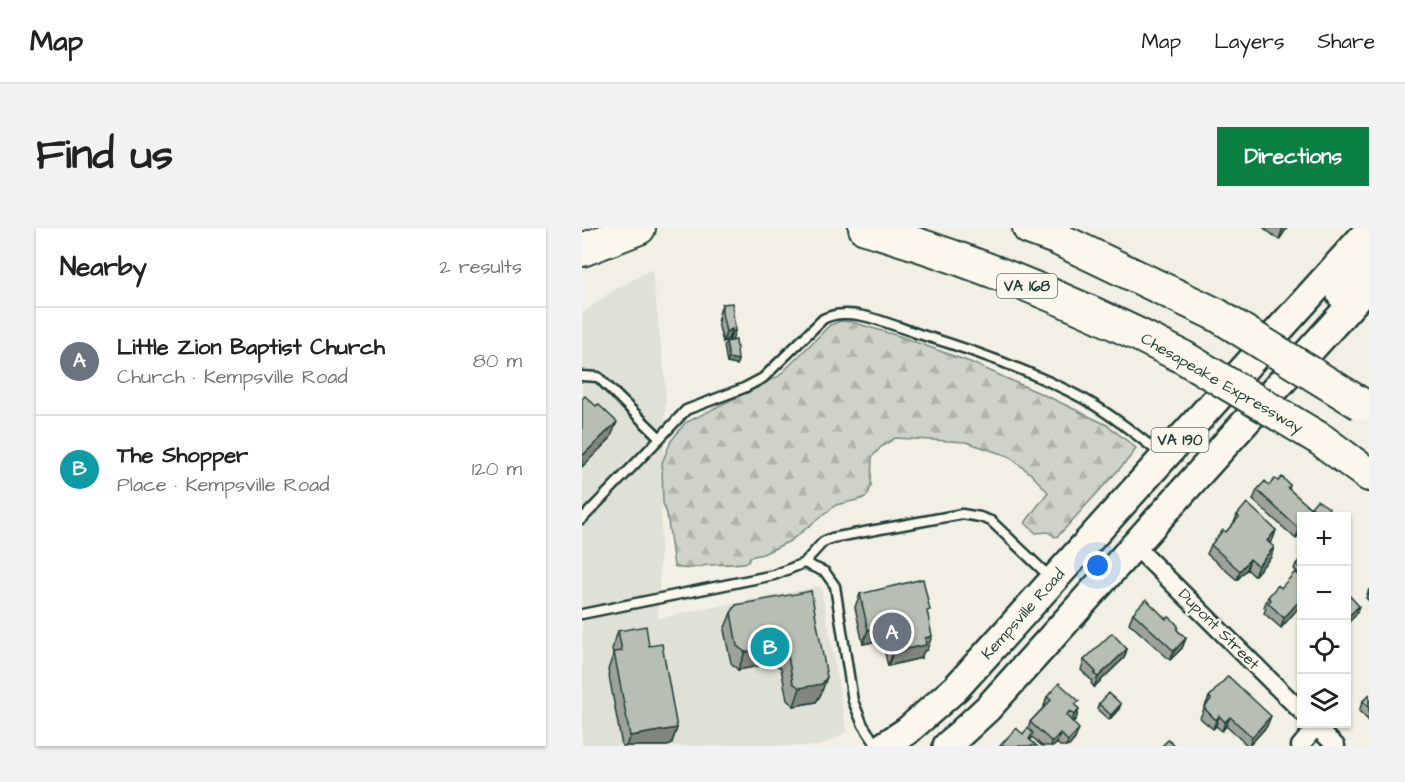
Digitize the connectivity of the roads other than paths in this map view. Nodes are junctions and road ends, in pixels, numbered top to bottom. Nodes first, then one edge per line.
1 (639, 228) edge
2 (865, 228) edge
3 (1029, 228) edge
4 (1369, 230) edge
5 (582, 250) edge
6 (1369, 261) edge
7 (1369, 285) edge
8 (1332, 327) junction
9 (582, 376) edge
10 (1365, 407) edge
11 (660, 438) junction
12 (1165, 457) junction
13 (1369, 475) edge
14 (582, 519) edge
15 (1135, 546) junction
16 (804, 563) junction
17 (1053, 580) junction
18 (582, 614) edge
19 (1297, 707) edge
20 (1312, 728) edge
21 (1317, 728) edge
22 (877, 746) edge
23 (884, 746) edge
24 (947, 746) edge
25 (1300, 746) edge
26 (1336, 746) edge

1 - 5 highway
2 - 13 highway, Chesapeake Expressway / VA 168, bridge
3 - 10 highway, bridge
4 - 12 main road, Kempsville Road / VA 190
6 - 8 main road
7 - 8 main road, VA 190
8 - 15 main road, VA 190
9 - 11 lane
11 - 12 lane
11 - 14 lane
12 - 17 main road, Kempsville Road / VA 190
15 - 19 street, Dupont Street
15 - 24 main road, VA 190
16 - 17 lane
16 - 18 lane
16 - 22 lane
17 - 23 main road, Kempsville Road / VA 190
20 - 25 street
21 - 26 street

